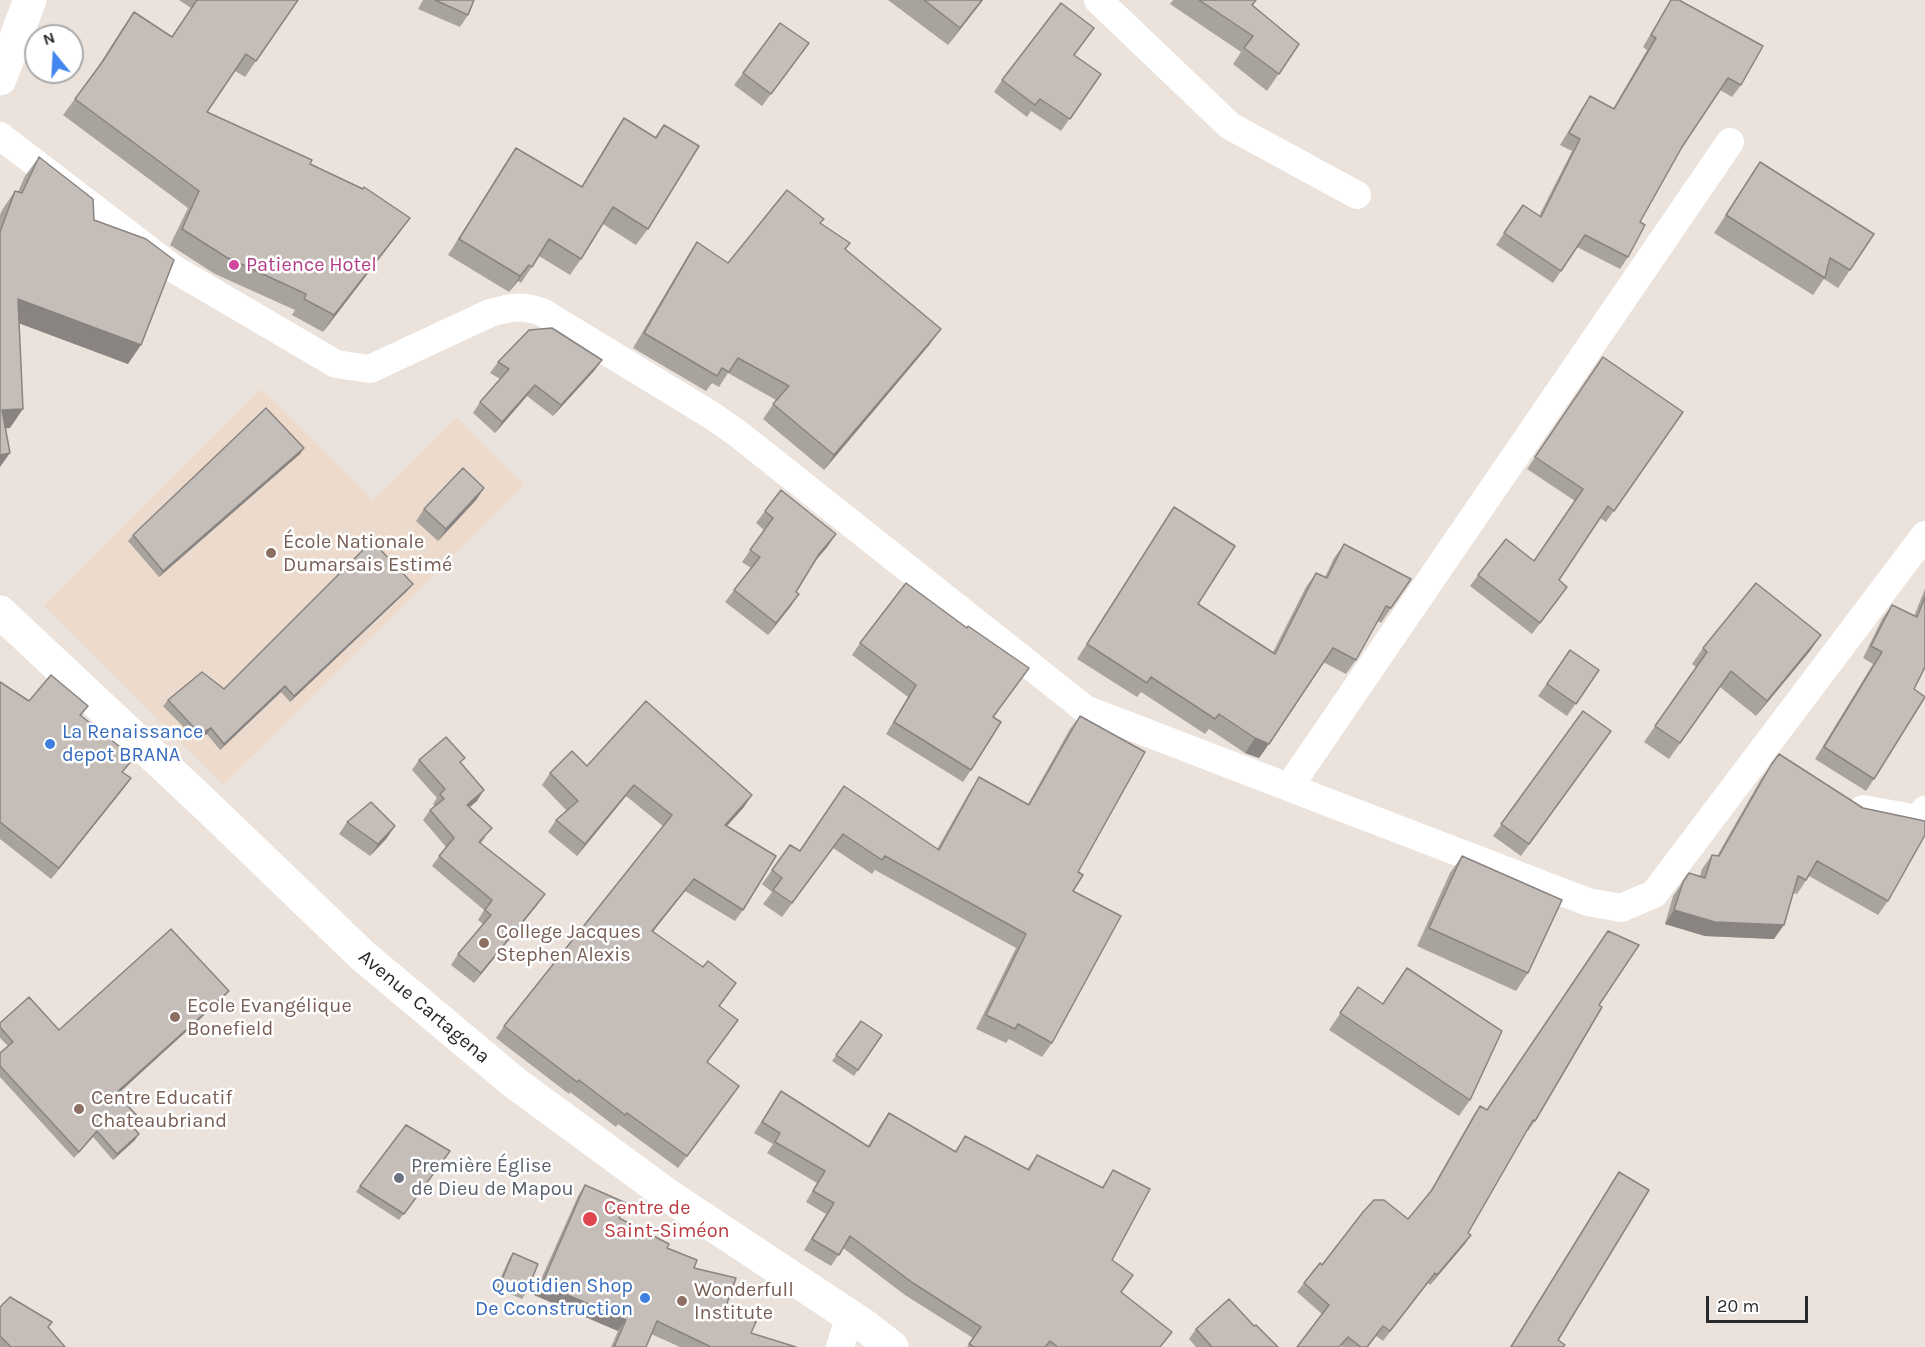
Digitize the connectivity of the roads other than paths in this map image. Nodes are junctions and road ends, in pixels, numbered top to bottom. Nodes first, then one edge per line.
1 (30, 0) edge
2 (1098, 0) edge
3 (0, 79) edge
4 (0, 136) edge
5 (1730, 142) dead end
6 (1357, 195) dead end
7 (1925, 535) edge
8 (0, 612) edge
9 (1289, 787) junction
10 (1843, 796) edge
11 (1925, 810) edge
12 (850, 1316) junction
13 (840, 1347) edge
14 (892, 1347) edge

1 - 3 street
2 - 6 street
4 - 9 street
5 - 9 street
7 - 9 street
8 - 12 street, Avenue Cartagena
10 - 11 street
12 - 13 street
12 - 14 street, Avenue Cartagena

